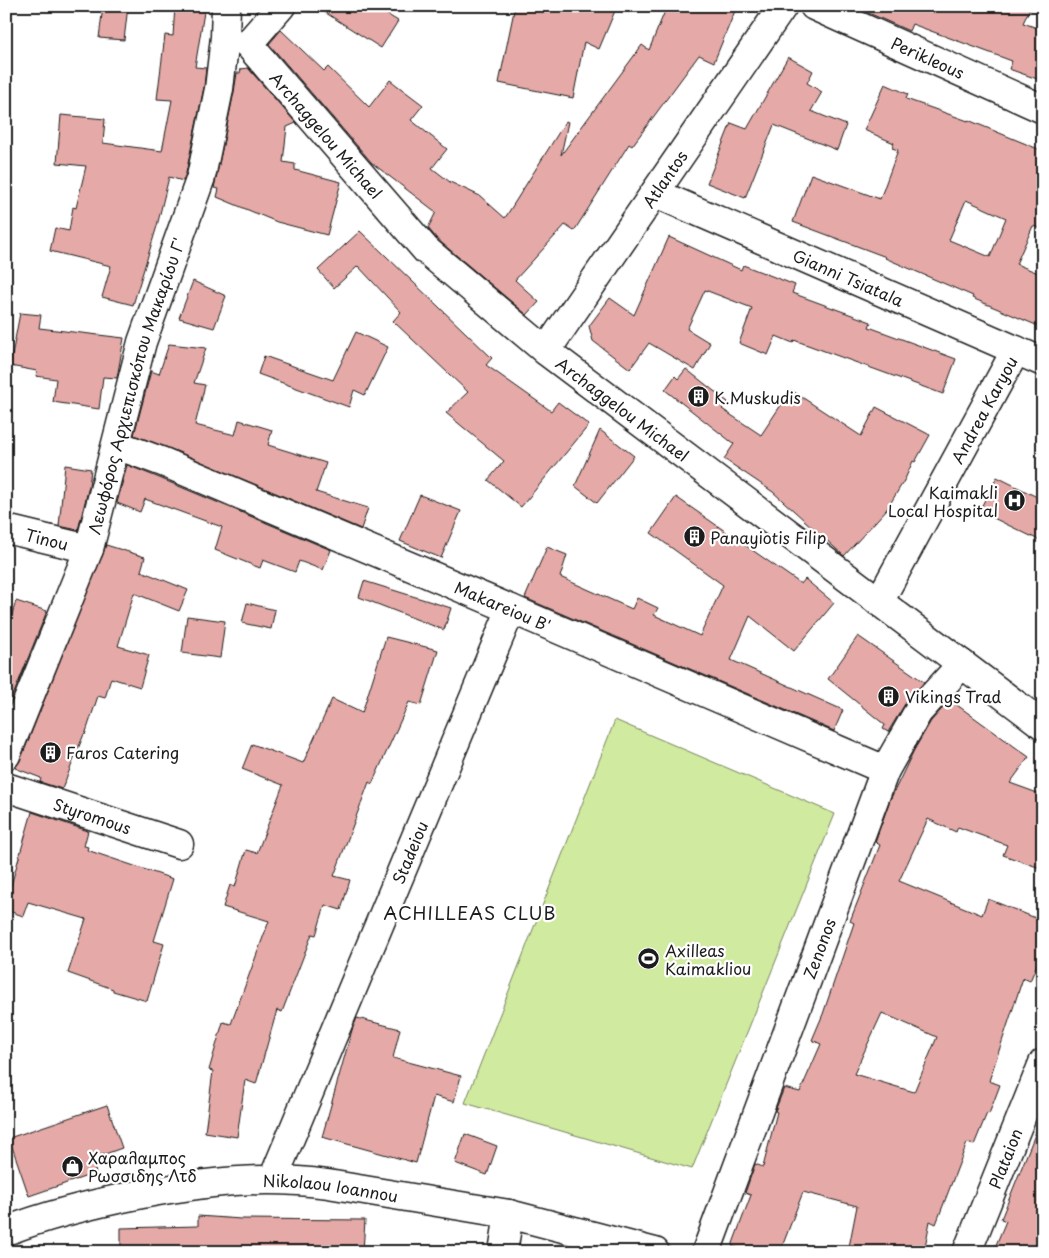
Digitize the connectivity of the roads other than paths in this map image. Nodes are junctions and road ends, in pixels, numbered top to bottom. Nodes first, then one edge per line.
1 (226, 6) edge
2 (281, 6) edge
3 (783, 6) edge
4 (814, 6) edge
5 (237, 41) junction
6 (1043, 109) edge
7 (655, 192) junction
8 (1016, 350) junction
9 (546, 351) junction
10 (1043, 362) edge
11 (117, 446) junction
12 (6, 529) edge
13 (89, 549) junction
14 (880, 602) junction
15 (511, 609) junction
16 (962, 664) junction
17 (1043, 725) edge
18 (6, 755) edge
19 (885, 770) junction
20 (6, 787) edge
21 (179, 844) dead end
22 (1043, 1063) edge
23 (274, 1179) junction
24 (508, 1214) junction
25 (6, 1231) edge
26 (504, 1252) edge
27 (656, 1252) edge
28 (706, 1252) edge
29 (967, 1252) edge

1 - 5 street, Λεωφόρος Αρχιεπισκόπου Μακαρίου Γ'
2 - 5 street
3 - 7 street, Atlantos
4 - 6 street, Perikleous
5 - 9 street, Archaggelou Michael
5 - 11 street, Λεωφόρος Αρχιεπισκόπου Μακαρίου Γ'
7 - 8 street, Gianni Tsiatala
7 - 9 street, Atlantos
8 - 10 street, Gianni Tsiatala
8 - 14 street, Andrea Karyou
9 - 14 street, Archaggelou Michael
11 - 13 street, Λεωφόρος Αρχιεπισκόπου Μακαρίου Γ'
11 - 15 street, Makareiou B'
12 - 13 street, Tinou
13 - 18 street, Λεωφόρος Αρχιεπισκόπου Μακαρίου Γ'
14 - 16 street, Archaggelou Michael
15 - 19 street, Makareiou B'
15 - 23 street, Stadeiou
16 - 17 street, Archaggelou Michael
16 - 19 street, Zenonos
19 - 28 street, Zenonos
20 - 21 street, Styromous
22 - 29 street, Plataion
23 - 24 street, Nikolaou Ioannou
23 - 25 street, Nikolaou Ioannou
24 - 26 street
24 - 27 street, Nikolaou Ioannou

